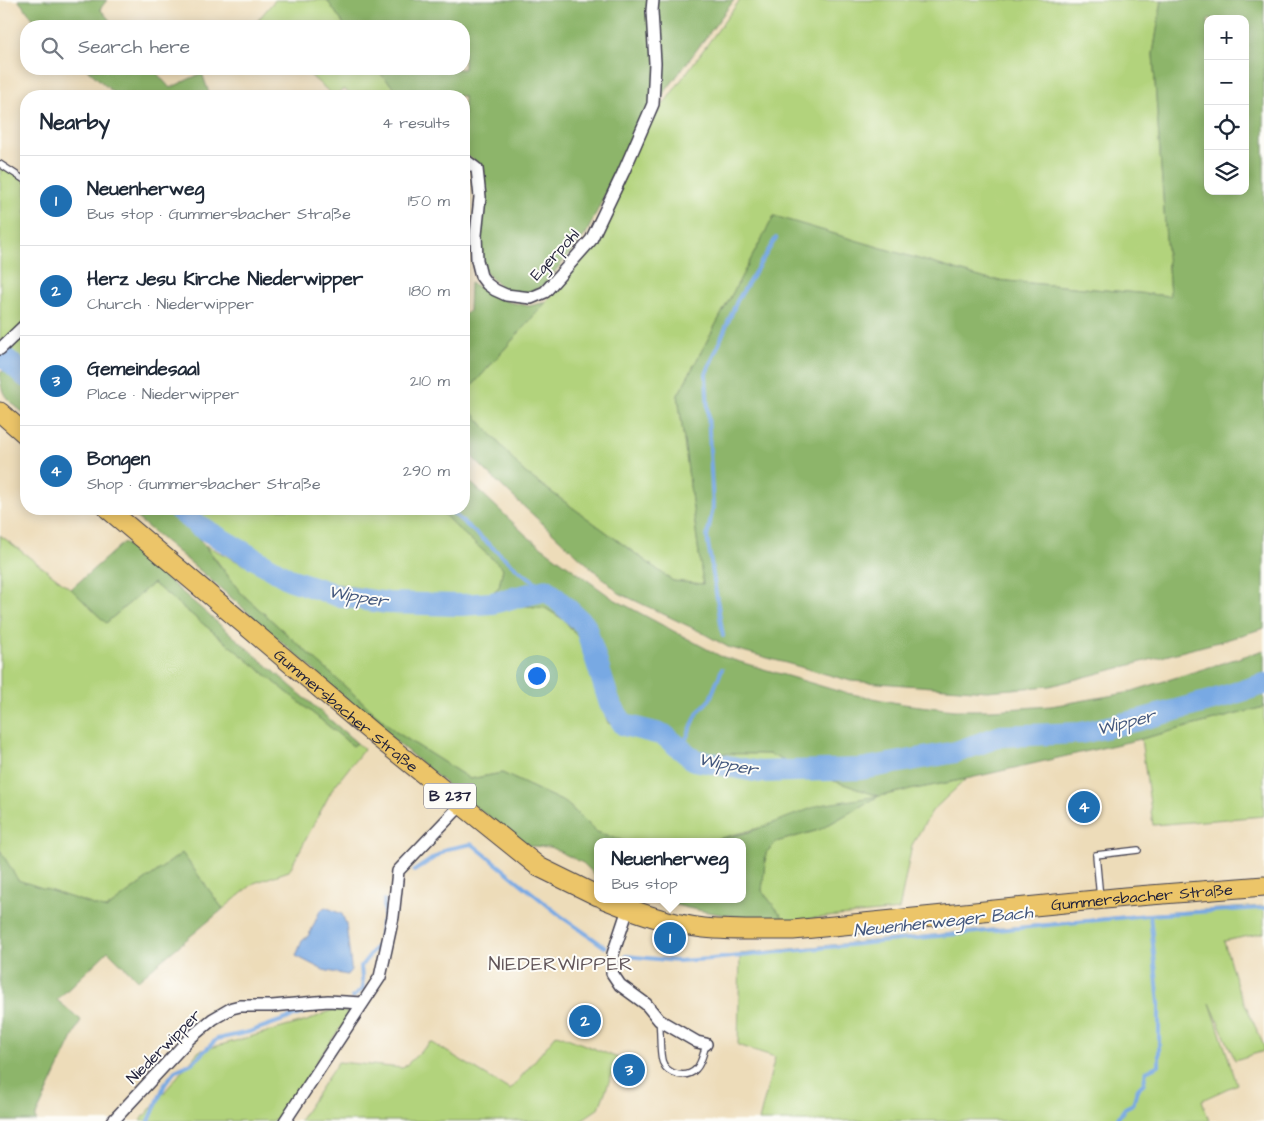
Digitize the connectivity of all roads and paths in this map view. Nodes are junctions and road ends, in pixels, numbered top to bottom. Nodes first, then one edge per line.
1 (653, 0) edge
2 (0, 164) edge
3 (470, 164) edge
4 (20, 176) edge
5 (20, 330) edge
6 (0, 349) edge
7 (0, 413) edge
8 (20, 431) edge
9 (115, 515) edge
10 (461, 805) junction
11 (1138, 850) dead end
12 (1264, 886) edge
13 (594, 894) edge
14 (1100, 900) junction
15 (614, 903) edge
16 (628, 909) junction
17 (362, 1003) junction
18 (659, 1020) junction
19 (706, 1044) joint
20 (287, 1118) edge
21 (113, 1121) edge

1 - 3 street, Egerpohl
2 - 4 lane
5 - 6 street
7 - 8 main road
9 - 10 main road, Gummersbacher Straße / B 237
10 - 13 main road, Gummersbacher Straße / B 237
10 - 17 street
11 - 14 lane
12 - 14 main road, Gummersbacher Straße
14 - 16 main road, Gummersbacher Straße
15 - 16 main road, Gummersbacher Straße
16 - 18 street
17 - 20 street
17 - 21 street, Niederwipper
18 - 19 street
18 - 19 lane

